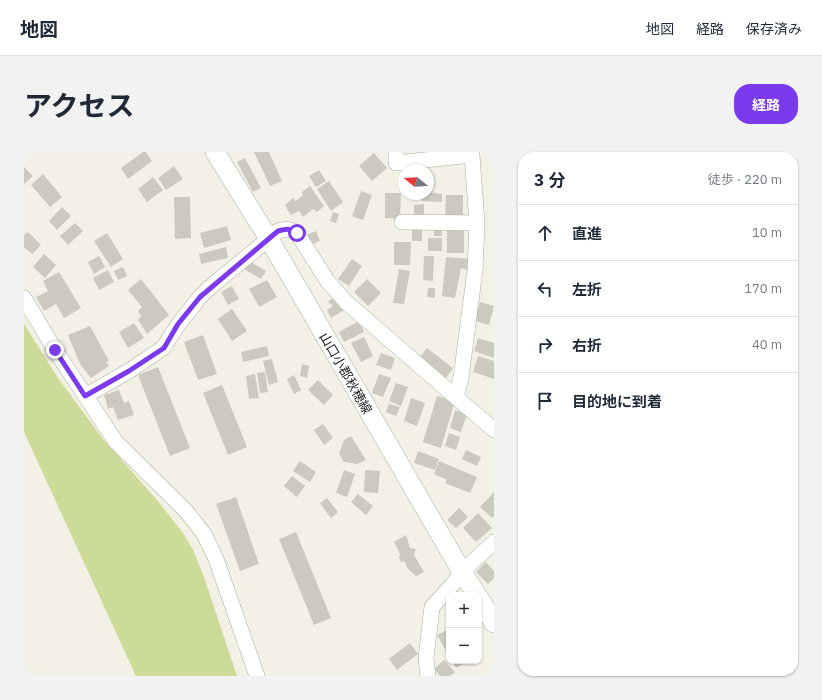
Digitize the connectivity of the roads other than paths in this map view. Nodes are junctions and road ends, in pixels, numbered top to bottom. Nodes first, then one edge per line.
1 (216, 152) edge
2 (396, 152) edge
3 (402, 222) dead end
4 (477, 222) junction
5 (269, 239) junction
6 (24, 298) edge
7 (85, 396) junction
8 (456, 397) junction
9 (494, 430) edge
10 (494, 542) edge
11 (462, 572) junction
12 (475, 592) edge
13 (482, 603) edge
14 (494, 623) edge
15 (257, 676) edge
16 (428, 676) edge

1 - 5 main road, 山口小郡秋穂線
2 - 4 street
3 - 4 street
4 - 8 street
5 - 7 street
5 - 8 street
5 - 11 main road, 山口小郡秋穂線
6 - 7 street
7 - 15 street
8 - 9 street
10 - 11 street
11 - 12 main road, 山口小郡秋穂線
11 - 16 street
13 - 14 main road

